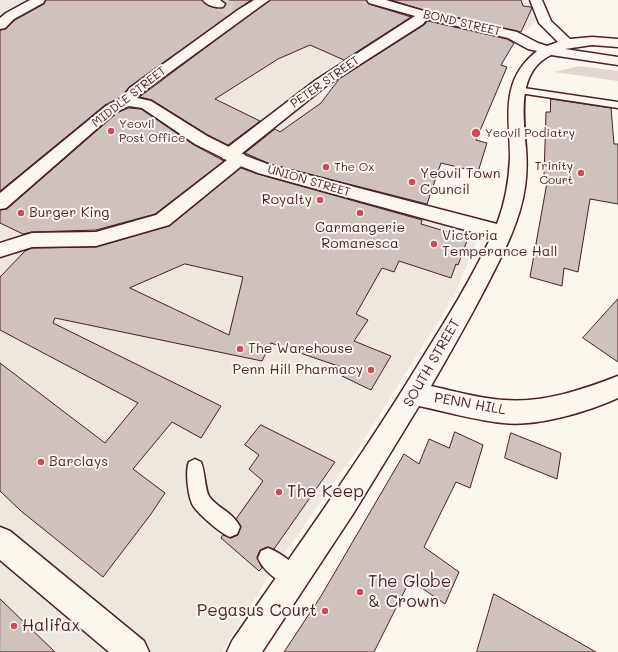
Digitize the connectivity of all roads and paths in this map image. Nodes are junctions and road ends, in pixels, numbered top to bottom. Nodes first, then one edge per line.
1 (39, 0) edge
2 (263, 0) edge
3 (373, 0) edge
4 (536, 0) edge
5 (424, 15) junction
6 (545, 23) junction
7 (0, 25) edge
8 (512, 35) junction
9 (618, 42) edge
10 (557, 46) junction
11 (618, 61) edge
12 (517, 90) junction
13 (127, 101) junction
14 (618, 105) edge
15 (234, 157) junction
16 (0, 203) edge
17 (503, 233) junction
18 (0, 250) edge
19 (618, 387) edge
20 (414, 394) junction
21 (195, 468) dead end
22 (230, 527) dead end
23 (0, 541) edge
24 (268, 558) dead end
25 (293, 578) junction
26 (133, 652) edge
27 (243, 652) edge

1 - 7 street
2 - 13 street, MIDDLE STREET
3 - 5 street, BOND STREET
4 - 6 street
5 - 8 street, BOND STREET
5 - 15 street, PETER STREET
6 - 8 street
6 - 10 street
8 - 10 street, BOND STREET
9 - 10 street
10 - 11 street
10 - 12 street, SOUTH STREET
12 - 14 lane
12 - 17 street, SOUTH STREET
13 - 15 street, UNION STREET
13 - 16 street, MIDDLE STREET
15 - 17 street, UNION STREET
15 - 18 street, PETER STREET
17 - 20 street, SOUTH STREET
19 - 20 street, PENN HILL
20 - 25 street, SOUTH STREET
21 - 22 lane
23 - 26 street
24 - 25 lane
25 - 27 street, SOUTH STREET

